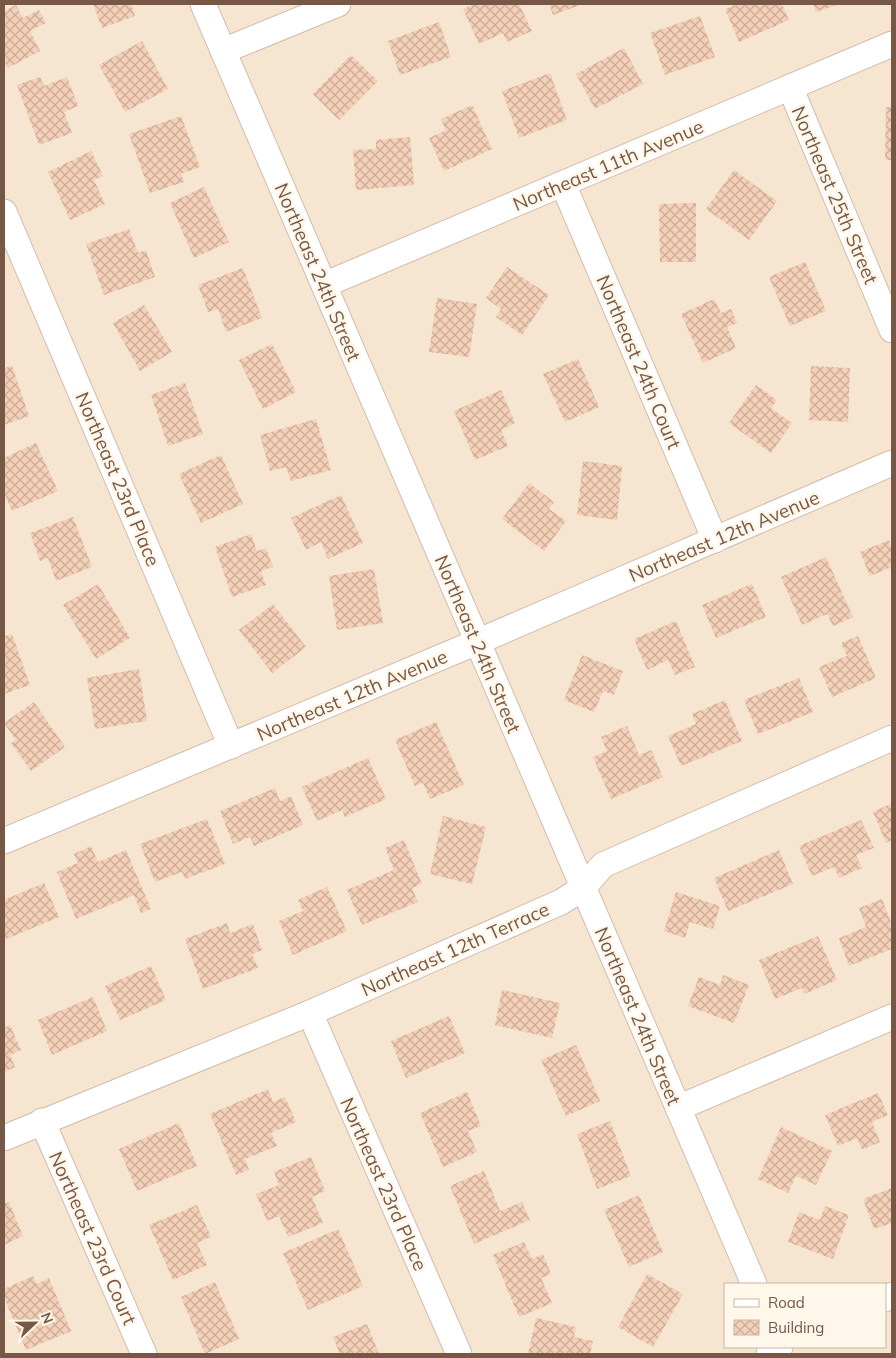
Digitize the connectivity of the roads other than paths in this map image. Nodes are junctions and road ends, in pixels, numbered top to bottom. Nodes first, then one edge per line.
1 (202, 4) edge
2 (338, 4) edge
3 (892, 44) edge
4 (223, 51) junction
5 (790, 87) junction
6 (563, 184) junction
7 (4, 212) edge
8 (324, 285) junction
9 (892, 330) edge
10 (892, 463) edge
11 (714, 540) junction
12 (477, 642) junction
13 (892, 738) edge
14 (232, 746) junction
15 (4, 841) edge
16 (583, 888) junction
17 (310, 1014) junction
18 (892, 1017) edge
19 (678, 1108) junction
20 (42, 1121) junction
21 (4, 1138) edge
22 (754, 1283) edge
23 (144, 1354) edge
24 (459, 1354) edge

1 - 4 street, Northeast 24th Street
2 - 4 street
3 - 5 street, Northeast 11th Avenue
4 - 8 street, Northeast 24th Street
5 - 6 street, Northeast 11th Avenue
5 - 9 street, Northeast 25th Street
6 - 8 street, Northeast 11th Avenue
6 - 11 street, Northeast 24th Court
7 - 14 street, Northeast 23rd Place
8 - 12 street, Northeast 24th Street
10 - 11 street, Northeast 12th Avenue
11 - 12 street, Northeast 12th Avenue
12 - 14 street, Northeast 12th Avenue
12 - 16 street, Northeast 24th Street
13 - 16 street, Northeast 12th Terrace
14 - 15 street, Northeast 12th Avenue
16 - 17 street, Northeast 12th Terrace
16 - 19 street, Northeast 24th Street
17 - 20 street, Northeast 12th Terrace
17 - 24 street, Northeast 23rd Place
18 - 19 street
19 - 22 street, Northeast 24th Street
20 - 21 street, Northeast 12th Terrace
20 - 23 street, Northeast 23rd Court

